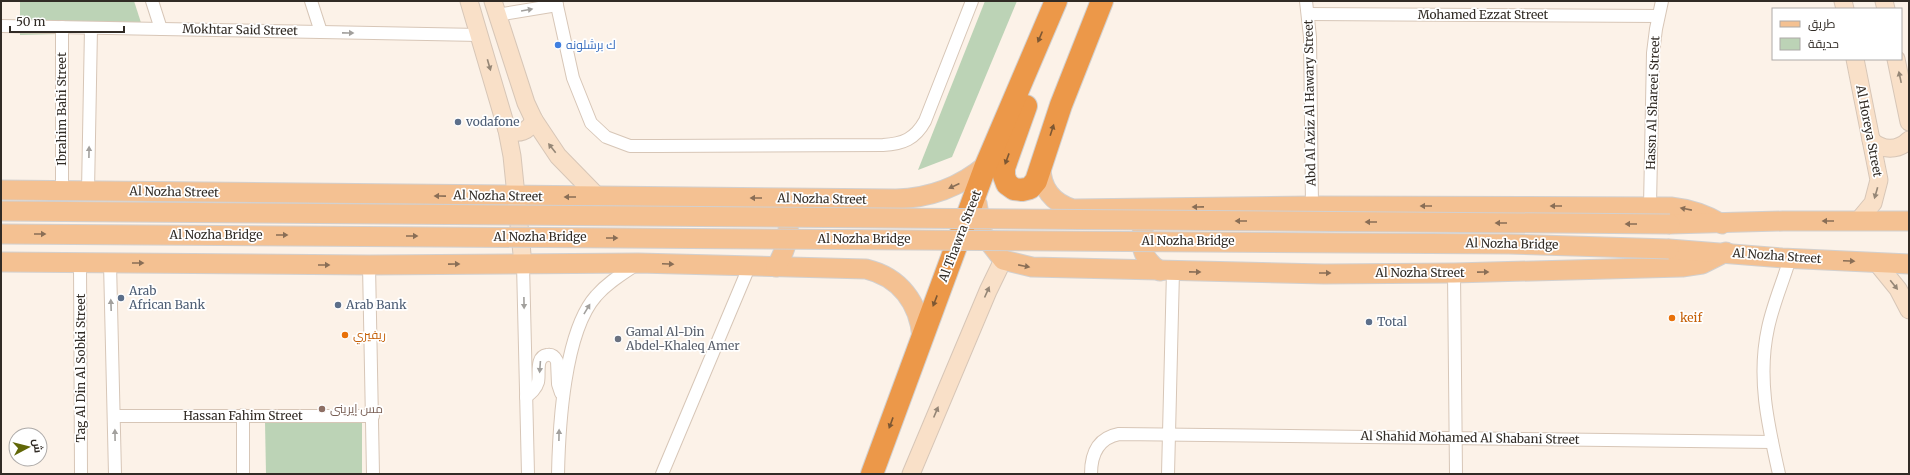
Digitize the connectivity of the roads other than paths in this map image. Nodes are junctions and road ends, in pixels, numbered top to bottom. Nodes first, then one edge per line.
1 (152, 1) edge
2 (311, 1) edge
3 (469, 1) edge
4 (972, 1) edge
5 (1056, 1) edge
6 (1102, 1) edge
7 (557, 3) edge
8 (1307, 5) edge
9 (1660, 6) edge
10 (495, 8) edge
11 (1, 26) edge
12 (62, 27) junction
13 (91, 28) junction
14 (161, 29) junction
15 (321, 32) junction
16 (480, 35) junction
17 (1855, 60) edge
18 (1896, 60) edge
19 (1027, 69) junction
20 (534, 120) junction
21 (1909, 122) edge
22 (508, 130) junction
23 (1871, 140) junction
24 (1909, 140) edge
25 (986, 165) junction
26 (1041, 167) junction
27 (1, 190) edge
28 (62, 191) junction
29 (88, 191) junction
30 (976, 194) junction
31 (516, 196) junction
32 (598, 197) junction
33 (780, 198) junction
34 (1312, 206) junction
35 (1650, 206) junction
36 (1163, 208) junction
37 (1, 211) edge
38 (1858, 221) junction
39 (1909, 221) edge
40 (1722, 224) junction
41 (1, 234) edge
42 (1726, 252) junction
43 (1790, 258) junction
44 (1003, 260) junction
45 (1, 262) edge
46 (1876, 262) junction
47 (80, 263) junction
48 (110, 263) junction
49 (638, 263) junction
50 (523, 264) junction
51 (1909, 264) edge
52 (369, 265) junction
53 (749, 267) junction
54 (776, 267) junction
55 (1166, 271) junction
56 (1454, 273) junction
57 (1909, 310) edge
58 (922, 337) junction
59 (526, 397) junction
60 (563, 398) junction
61 (243, 415) junction
62 (114, 416) junction
63 (373, 416) junction
64 (1169, 435) junction
65 (1456, 438) junction
66 (1772, 442) junction
67 (81, 474) edge
68 (115, 474) edge
69 (243, 474) edge
70 (373, 474) edge
71 (528, 474) edge
72 (558, 474) edge
73 (662, 474) edge
74 (872, 474) edge
75 (910, 474) edge
76 (1091, 474) edge
77 (1168, 474) edge
78 (1456, 474) edge
79 (1779, 474) edge

1 - 14 street
2 - 15 street
3 - 16 street
4 - 7 street
5 -> 19 highway, Al Thawra Street
26 -> 6 highway
10 -> 7 street
8 - 9 street, Mohamed Ezzat Street
8 - 34 street, Abd Al Aziz Al Hawary Street
9 - 35 street, Hassn Al Shareei Street
10 - 20 street
11 - 12 street, Mokhtar Said Street
12 - 13 street, Mokhtar Said Street
12 - 28 street, Ibrahim Bahi Street
13 - 14 street, Mokhtar Said Street
29 -> 13 street
14 - 15 street, Mokhtar Said Street
15 -> 16 street, Mokhtar Said Street
16 -> 22 street
17 - 23 street, Al Horeya Street
21 -> 18 street
19 - 25 highway, Al Thawra Street
19 -> 26 highway
20 - 22 street
32 -> 20 street
22 - 31 street
23 - 24 street
23 -> 38 street, Al Horeya Street
25 - 30 highway, Al Thawra Street
25 -> 33 main road, Al Nozha Street
26 - 36 main road
27 - 28 main road, Al Nozha Street
28 - 29 main road, Al Nozha Street
31 -> 29 main road, Al Nozha Street
30 - 44 main road
30 -> 58 highway, Al Thawra Street
32 -> 31 main road, Al Nozha Street
31 - 50 street
33 -> 32 main road, Al Nozha Street
33 - 54 main road
35 -> 34 main road
34 -> 36 main road
40 -> 35 main road
36 - 55 main road
40 -> 37 main road, Al Nozha Bridge, bridge
38 - 39 main road
38 -> 40 main road
41 -> 42 main road, Al Nozha Bridge, bridge
42 - 43 main road, Al Nozha Street
56 -> 42 main road, Al Nozha Street
43 -> 46 main road, Al Nozha Street
43 - 66 street
44 -> 55 main road, Al Nozha Street
75 -> 44 street
45 - 47 main road
46 - 51 main road, Al Nozha Street
46 -> 57 street
47 - 48 main road
47 - 67 street, Tag Al Din Al Sobki Street
48 -> 52 main road
62 -> 48 street
49 - 50 main road
49 -> 53 main road
60 -> 49 street
52 -> 50 main road
50 -> 59 street
52 - 63 street
53 - 54 main road
53 - 73 street
54 - 58 main road
55 -> 56 main road, Al Nozha Street
55 - 64 street
56 - 65 street
58 -> 74 highway, Al Thawra Street
60 -> 59 street
59 - 71 street
72 -> 60 street
61 - 62 street, Hassan Fahim Street
61 - 63 street, Hassan Fahim Street
61 - 69 street
68 -> 62 street
63 - 70 street
64 - 65 street, Al Shahid Mohamed Al Shabani Street
64 - 76 street, Al Shahid Mohamed Al Shabani Street
64 - 77 street
65 - 66 street, Al Shahid Mohamed Al Shabani Street
65 - 78 street
66 - 79 street

